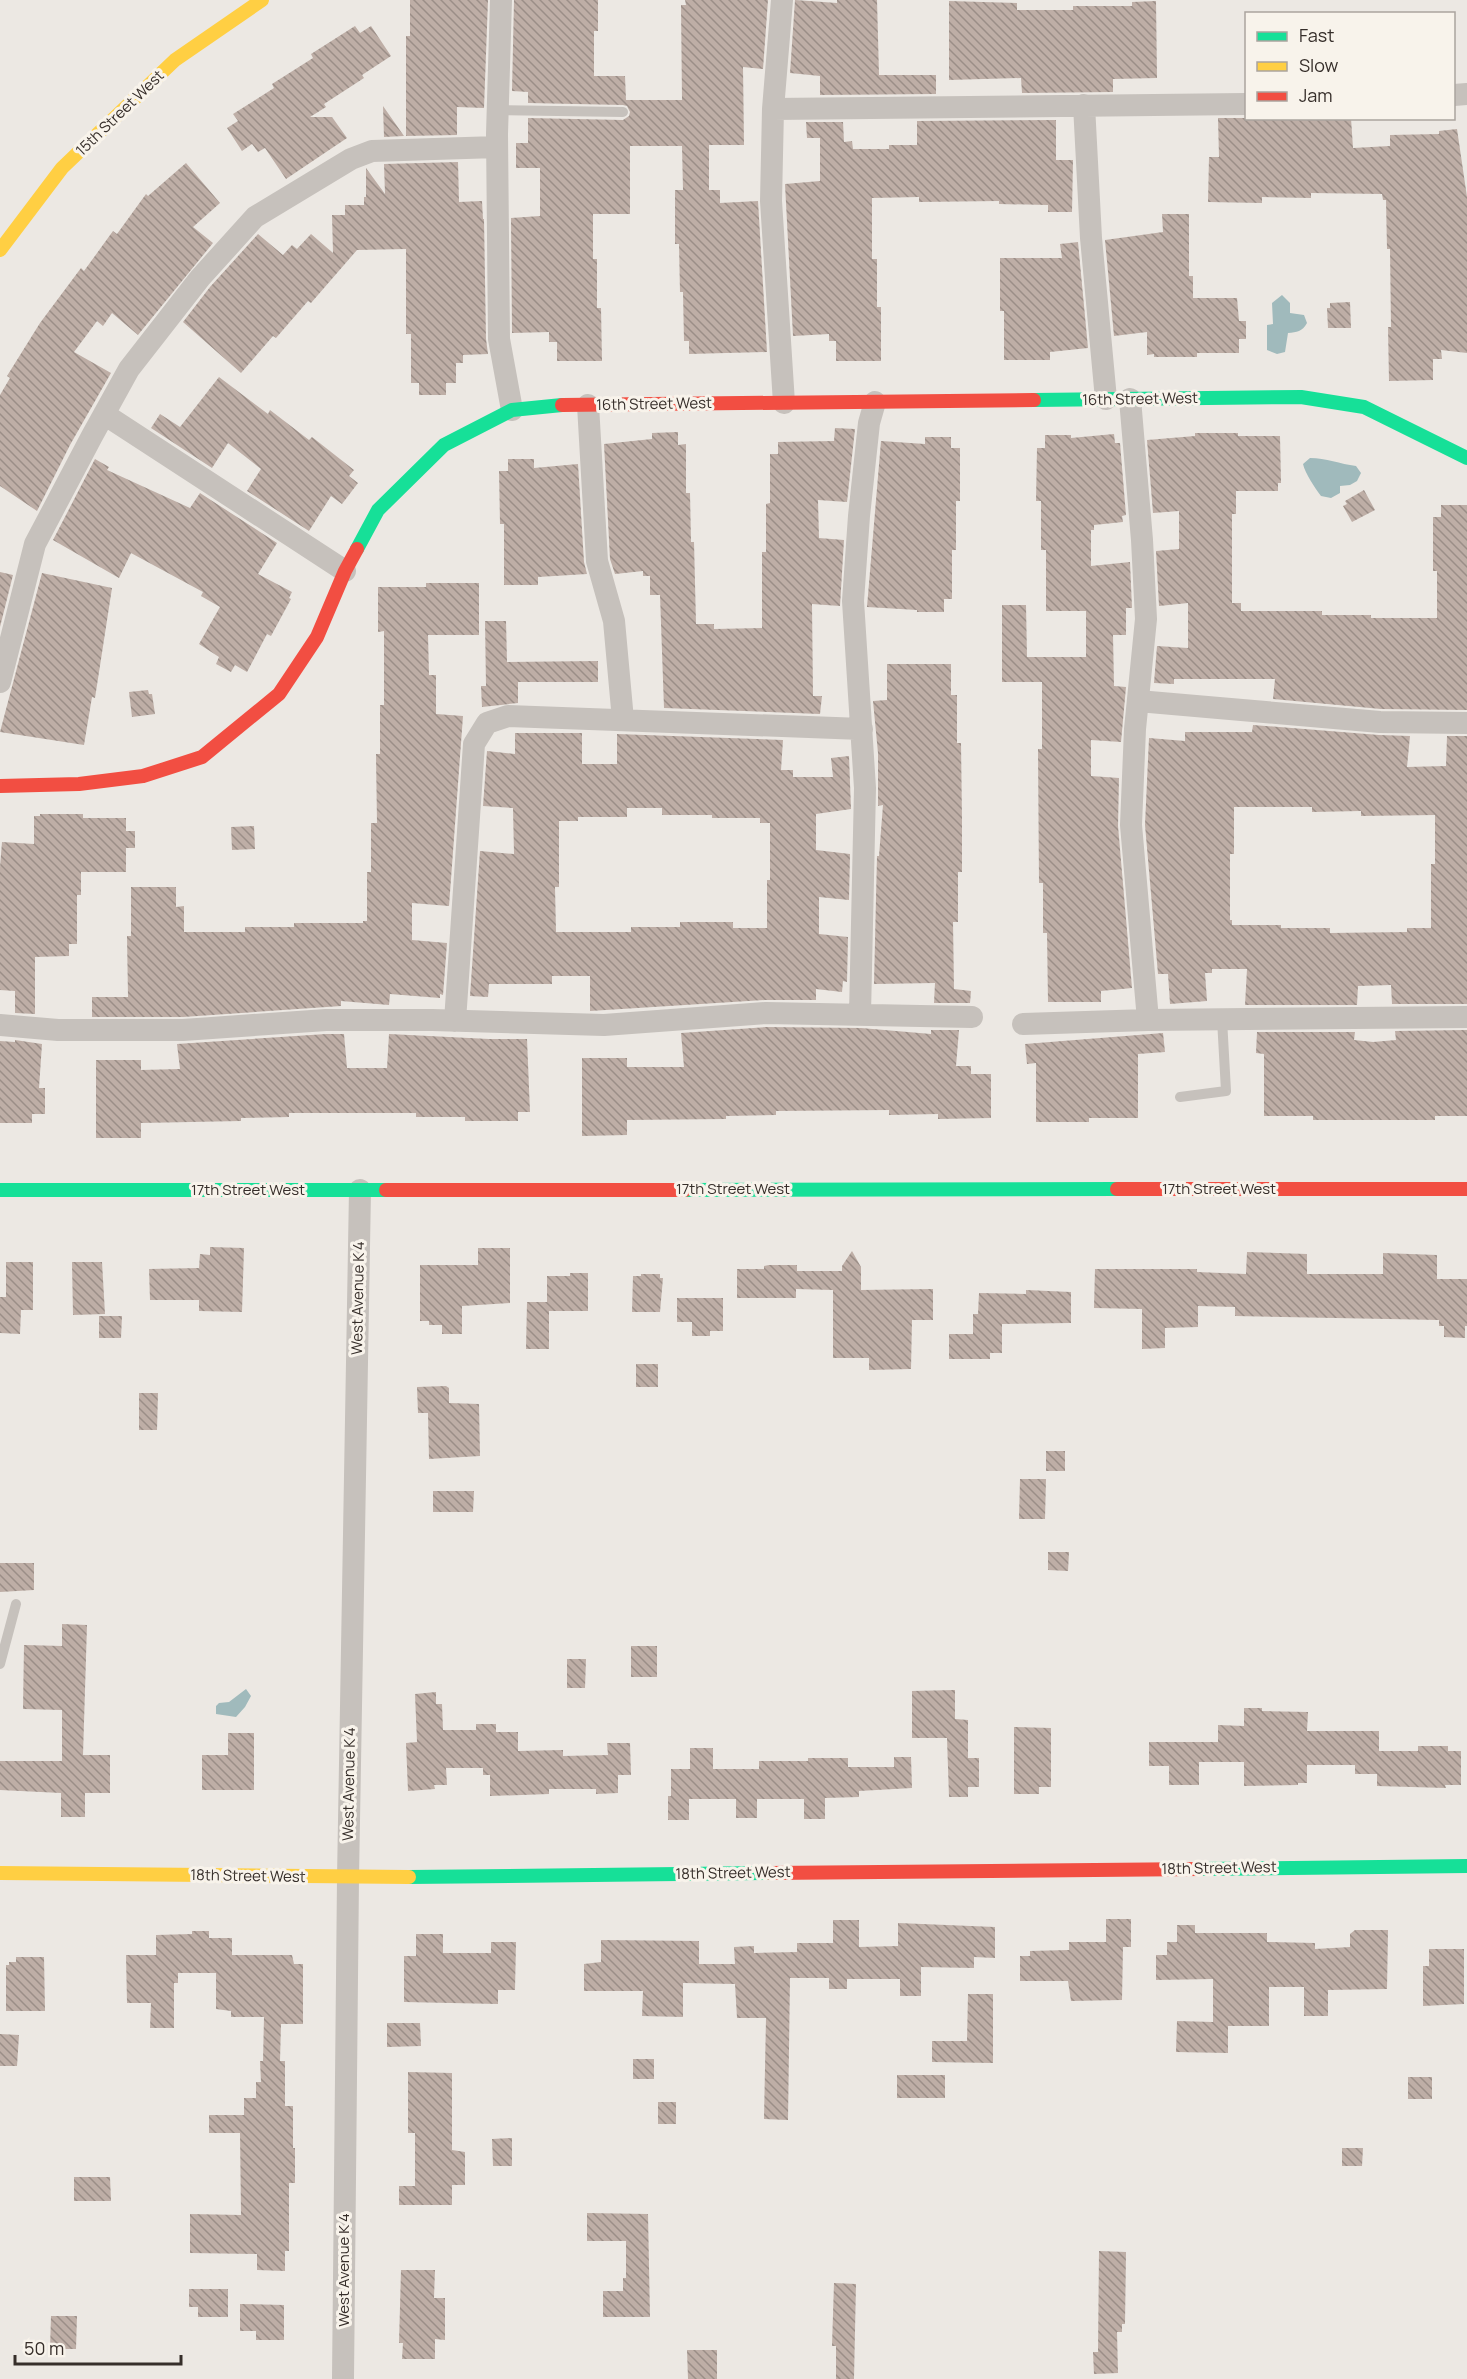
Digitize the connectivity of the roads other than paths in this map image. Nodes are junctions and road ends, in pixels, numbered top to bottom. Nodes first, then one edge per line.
1 (262, 0) edge
2 (501, 0) edge
3 (782, 0) edge
4 (1245, 104) edge
5 (1084, 105) junction
6 (773, 109) junction
7 (498, 110) junction
8 (623, 112) dead end
9 (497, 147) junction
10 (0, 250) edge
11 (1106, 399) junction
12 (1130, 399) junction
13 (875, 402) junction
14 (784, 403) junction
15 (588, 405) junction
16 (512, 410) junction
17 (104, 414) junction
18 (1467, 457) edge
19 (345, 571) junction
20 (0, 682) edge
21 (1138, 701) junction
22 (623, 720) junction
23 (1467, 723) edge
24 (861, 729) junction
25 (0, 786) edge
26 (860, 1014) junction
27 (972, 1017) dead end
28 (1467, 1017) edge
29 (1222, 1019) junction
30 (1148, 1020) junction
31 (455, 1021) junction
32 (0, 1024) edge
33 (1023, 1024) dead end
34 (1180, 1097) dead end
35 (1467, 1189) edge
36 (0, 1190) edge
37 (360, 1190) junction
38 (16, 1604) dead end
39 (0, 1664) edge
40 (1467, 1866) edge
41 (1, 1870) edge
42 (348, 1878) junction
43 (344, 2379) edge

1 - 10 street, 15th Street West
2 - 7 street
3 - 6 street
4 - 5 street
5 - 6 street
5 - 11 street
6 - 14 street
7 - 8 lane
7 - 9 street
9 - 16 street
9 - 17 street
11 - 12 street, 16th Street West
11 - 13 street, 16th Street West
12 - 18 street, 16th Street West
12 - 21 street
13 - 14 street, 16th Street West
13 - 24 street
14 - 15 street, 16th Street West
15 - 16 street, 16th Street West
15 - 22 street
16 - 19 street, 16th Street West
17 - 19 street
17 - 20 street
19 - 25 street, 16th Street West
21 - 23 street
21 - 30 street
22 - 24 street
22 - 31 street
24 - 26 street
26 - 27 street
26 - 31 street
28 - 29 street
29 - 30 street
29 - 34 lane
30 - 33 street
31 - 32 street
35 - 37 street, 17th Street West
36 - 37 street, 17th Street West
37 - 42 street, West Avenue K 4
38 - 39 lane
40 - 42 street, 18th Street West
41 - 42 street, 18th Street West
42 - 43 street, West Avenue K 4

